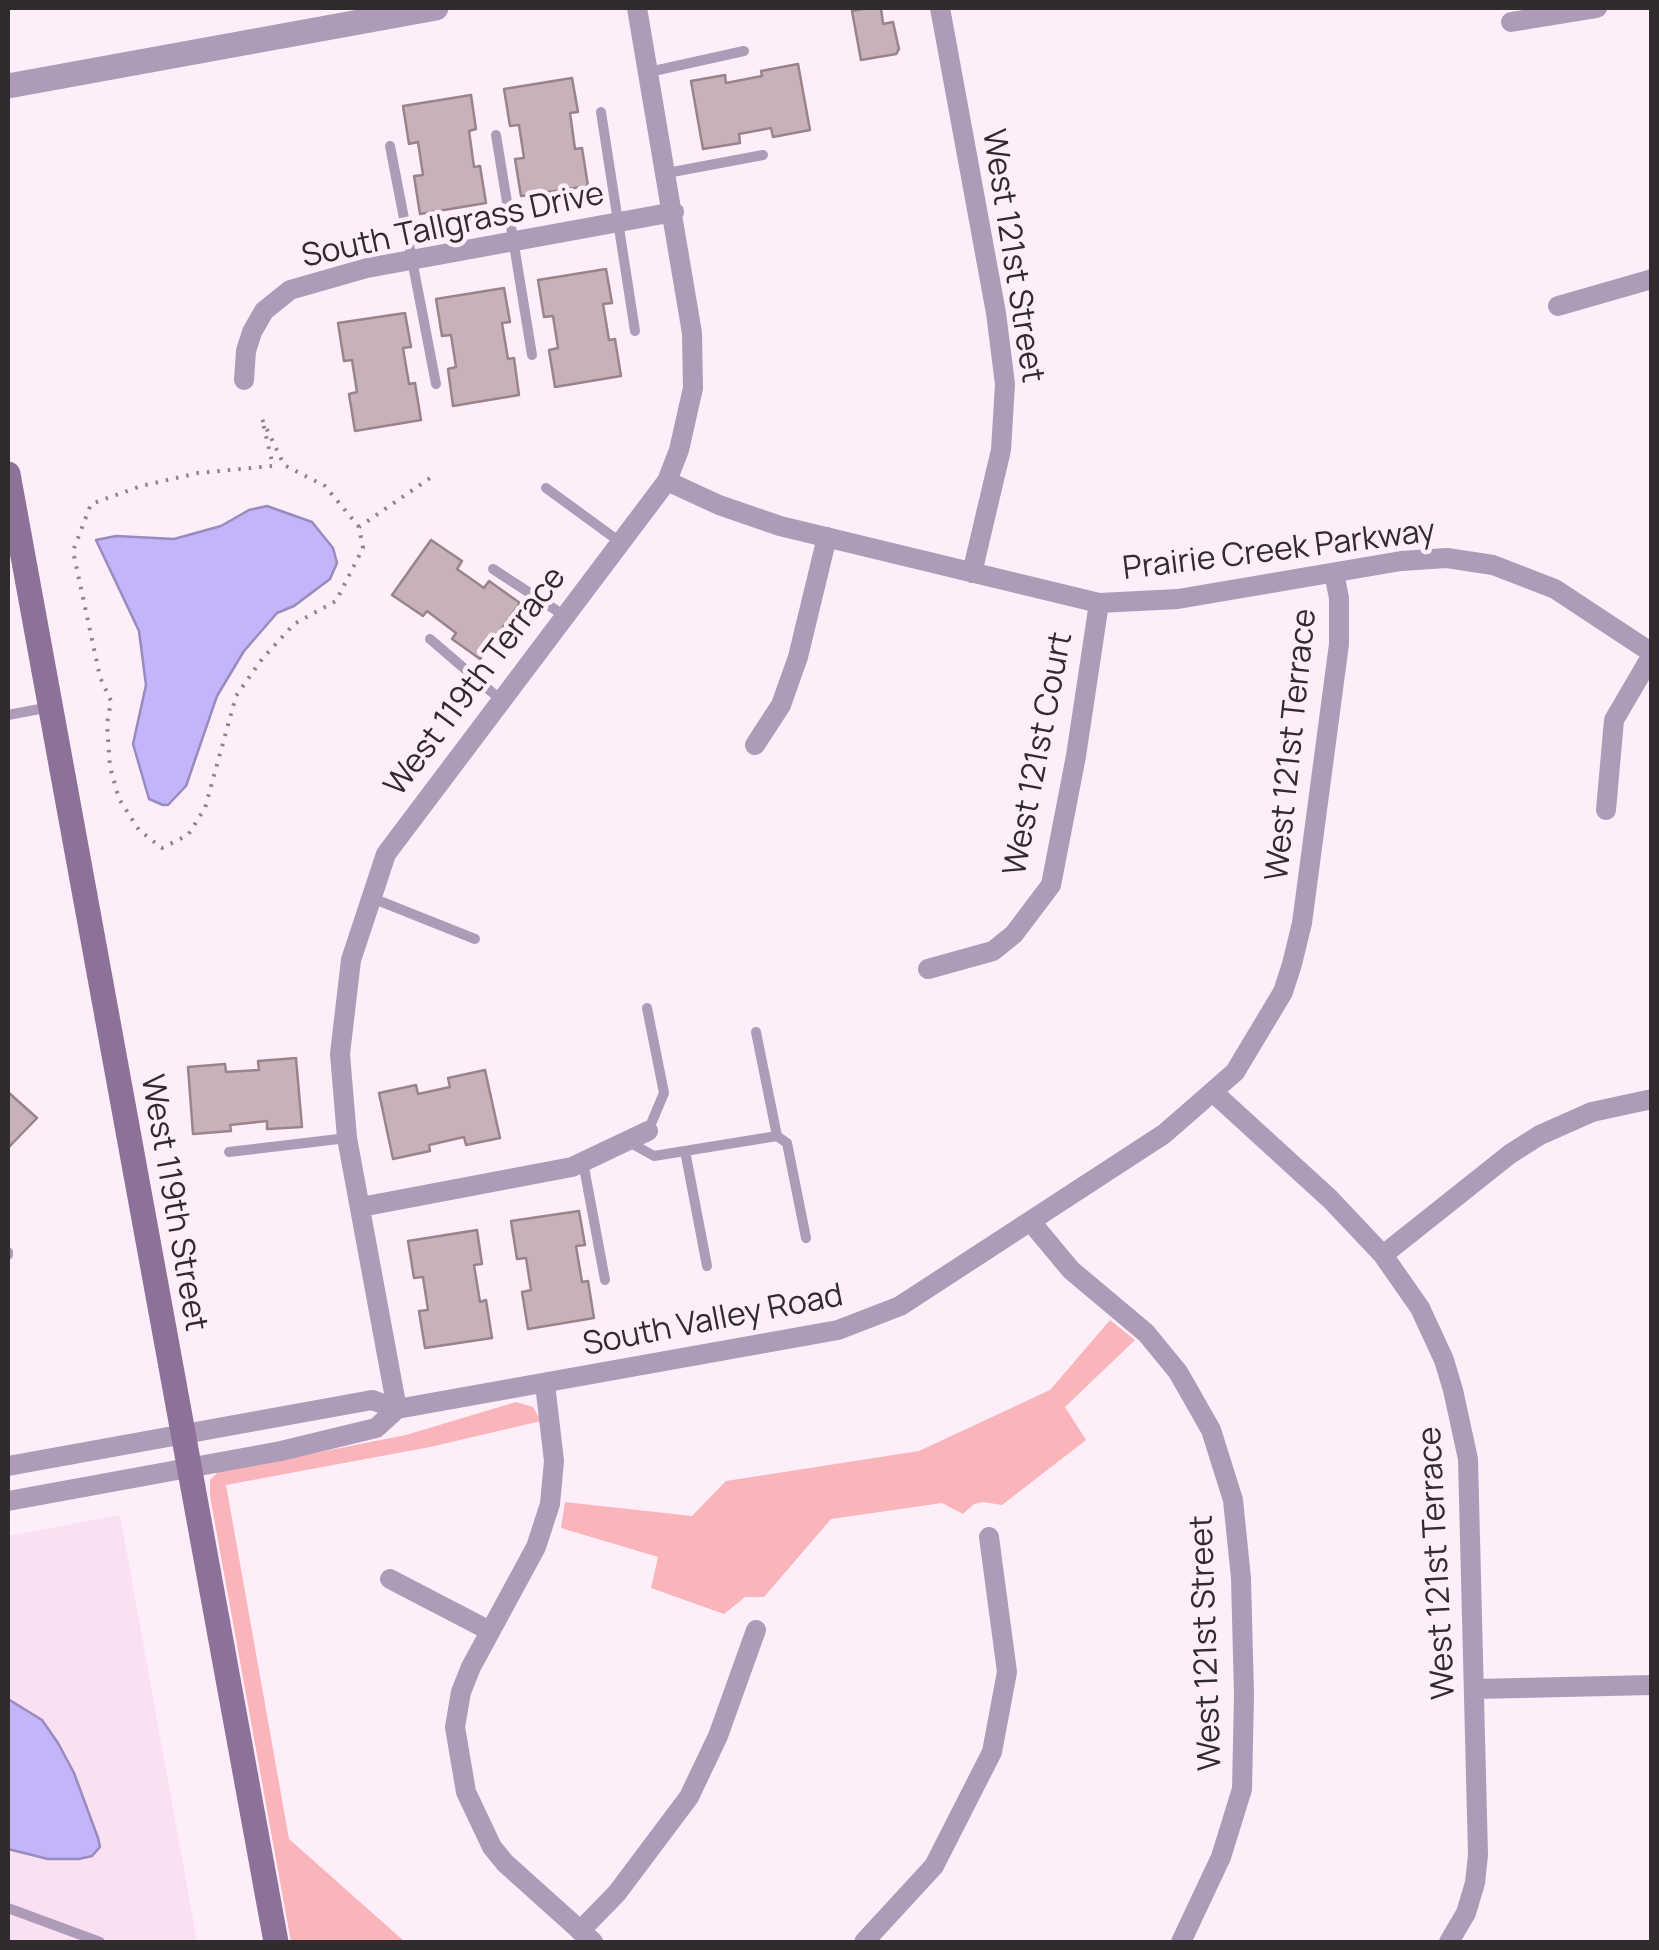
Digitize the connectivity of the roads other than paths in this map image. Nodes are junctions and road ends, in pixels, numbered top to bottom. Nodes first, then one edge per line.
1 (436, 8) edge
2 (637, 8) edge
3 (940, 8) edge
4 (1598, 8) edge
5 (1511, 22) dead end
6 (744, 50) dead end
7 (649, 72) junction
8 (8, 86) edge
9 (601, 112) dead end
10 (496, 135) dead end
11 (390, 146) dead end
12 (764, 155) dead end
13 (667, 173) junction
14 (674, 212) junction
15 (619, 222) junction
16 (513, 242) junction
17 (411, 260) junction
18 (1652, 279) edge
19 (1558, 306) dead end
20 (635, 330) dead end
21 (532, 355) dead end
22 (244, 380) dead end
23 (436, 384) dead end
24 (8, 474) edge
25 (667, 481) junction
26 (546, 488) dead end
27 (827, 537) junction
28 (621, 543) junction
29 (492, 569) dead end
30 (972, 572) junction
31 (1334, 572) junction
32 (1099, 603) junction
33 (564, 616) junction
34 (430, 639) dead end
35 (1652, 654) edge
36 (501, 700) junction
37 (50, 707) junction
38 (8, 715) edge
39 (755, 744) dead end
40 (1606, 810) dead end
41 (372, 898) junction
42 (475, 939) dead end
43 (928, 969) dead end
44 (647, 1008) dead end
45 (756, 1032) dead end
46 (1214, 1093) junction
47 (1652, 1099) edge
48 (648, 1131) joint
49 (778, 1136) junction
50 (347, 1138) junction
51 (628, 1141) junction
52 (684, 1151) junction
53 (228, 1152) dead end
54 (583, 1162) junction
55 (361, 1207) junction
56 (1031, 1222) junction
57 (806, 1238) dead end
58 (1383, 1255) junction
59 (707, 1266) dead end
60 (605, 1280) dead end
61 (545, 1384) junction
62 (396, 1410) junction
63 (182, 1434) junction
64 (8, 1466) edge
65 (188, 1468) junction
66 (8, 1502) edge
67 (989, 1536) dead end
68 (390, 1579) dead end
69 (756, 1630) dead end
70 (490, 1631) junction
71 (1652, 1685) edge
72 (1476, 1688) junction
73 (8, 1908) edge
74 (586, 1937) edge
75 (100, 1942) edge
76 (276, 1942) edge
77 (864, 1942) edge
78 (1181, 1942) edge
79 (1449, 1942) edge

1 - 8 street
2 - 7 street, West 119th Terrace
3 - 30 street, West 121st Street
4 - 5 street
6 - 7 lane
7 - 13 street, West 119th Terrace
9 - 15 lane
10 - 16 lane
11 - 17 lane
12 - 13 lane
13 - 14 street, West 119th Terrace
14 - 15 street, South Tallgrass Drive
14 - 25 street, West 119th Terrace
15 - 16 street, South Tallgrass Drive
15 - 20 lane
16 - 17 street, South Tallgrass Drive
16 - 21 lane
17 - 22 street, South Tallgrass Drive
17 - 23 lane
18 - 19 street
24 - 37 main road, West 119th Street
25 - 27 street, Prairie Creek Parkway
25 - 28 street, West 119th Terrace
26 - 28 lane
27 - 30 street, Prairie Creek Parkway
27 - 39 street
28 - 33 street, West 119th Terrace
29 - 33 lane
30 - 32 street, Prairie Creek Parkway
31 - 32 street, Prairie Creek Parkway
31 - 35 street, Prairie Creek Parkway
31 - 46 street, West 121st Terrace
32 - 43 street, West 121st Court
33 - 36 street, West 119th Terrace
34 - 36 lane
35 - 40 street
36 - 41 street, West 119th Terrace
37 - 38 lane
37 - 63 main road, West 119th Street
41 - 42 lane
41 - 50 street, West 119th Terrace
44 - 48 lane
45 - 49 lane
46 - 56 street, South Valley Road
46 - 58 street, West 121st Terrace
47 - 58 street
48 - 51 street
49 - 52 lane
49 - 57 lane
50 - 53 lane
50 - 55 street, West 119th Terrace
51 - 52 lane
51 - 54 street
52 - 59 lane
54 - 55 street
54 - 60 lane
55 - 62 street, West 119th Terrace
56 - 61 street, South Valley Road
56 - 78 street, West 121st Street
58 - 72 street, West 121st Terrace
61 - 62 street, South Valley Road
61 - 70 street
62 - 63 street, South Valley Road
62 - 65 street, South Valley Road
63 - 64 street, South Valley Road
63 - 65 main road, West 119th Street
65 - 66 street, South Valley Road
65 - 76 main road, West 119th Street
67 - 77 street
68 - 70 street
69 - 74 street
70 - 74 street
71 - 72 street
72 - 79 street, West 121st Terrace
73 - 75 lane

